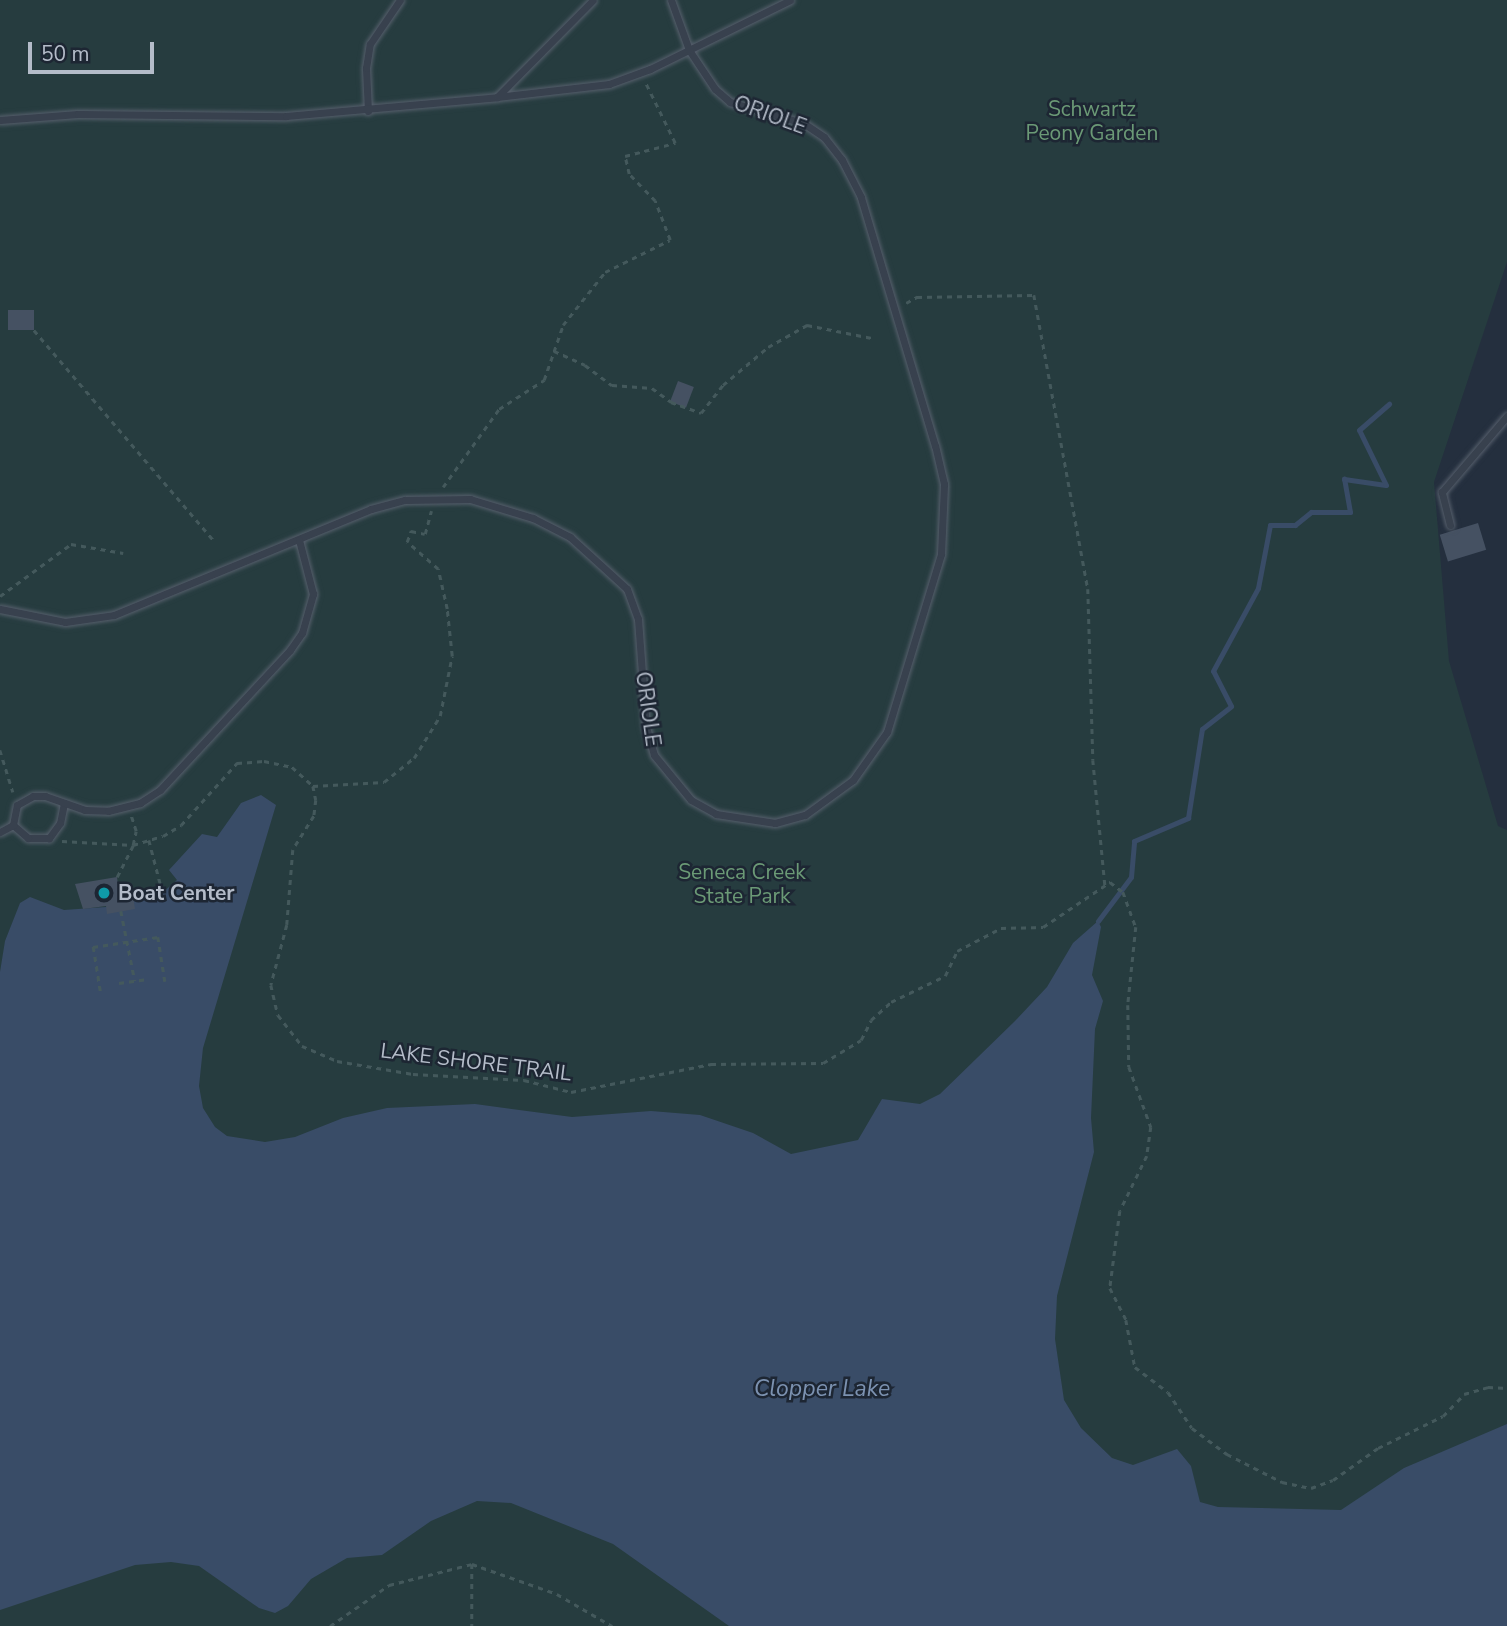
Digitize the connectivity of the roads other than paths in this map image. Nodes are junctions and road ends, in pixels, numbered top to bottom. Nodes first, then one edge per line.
1 (400, 0) edge
2 (593, 0) edge
3 (671, 0) edge
4 (790, 0) edge
5 (690, 50) junction
6 (497, 97) junction
7 (368, 111) junction
8 (0, 120) edge
9 (1507, 416) edge
10 (1450, 525) dead end
11 (299, 540) junction
12 (0, 609) edge
13 (64, 803) junction
14 (13, 825) junction
15 (0, 832) edge

1 - 7 lane
2 - 6 lane
3 - 5 lane, ORIOLE
4 - 5 lane
5 - 6 lane
5 - 11 lane, ORIOLE
6 - 7 lane
7 - 8 lane
9 - 10 lane
11 - 12 lane, ORIOLE
11 - 13 lane
13 - 14 lane
13 - 14 lane
14 - 15 lane

